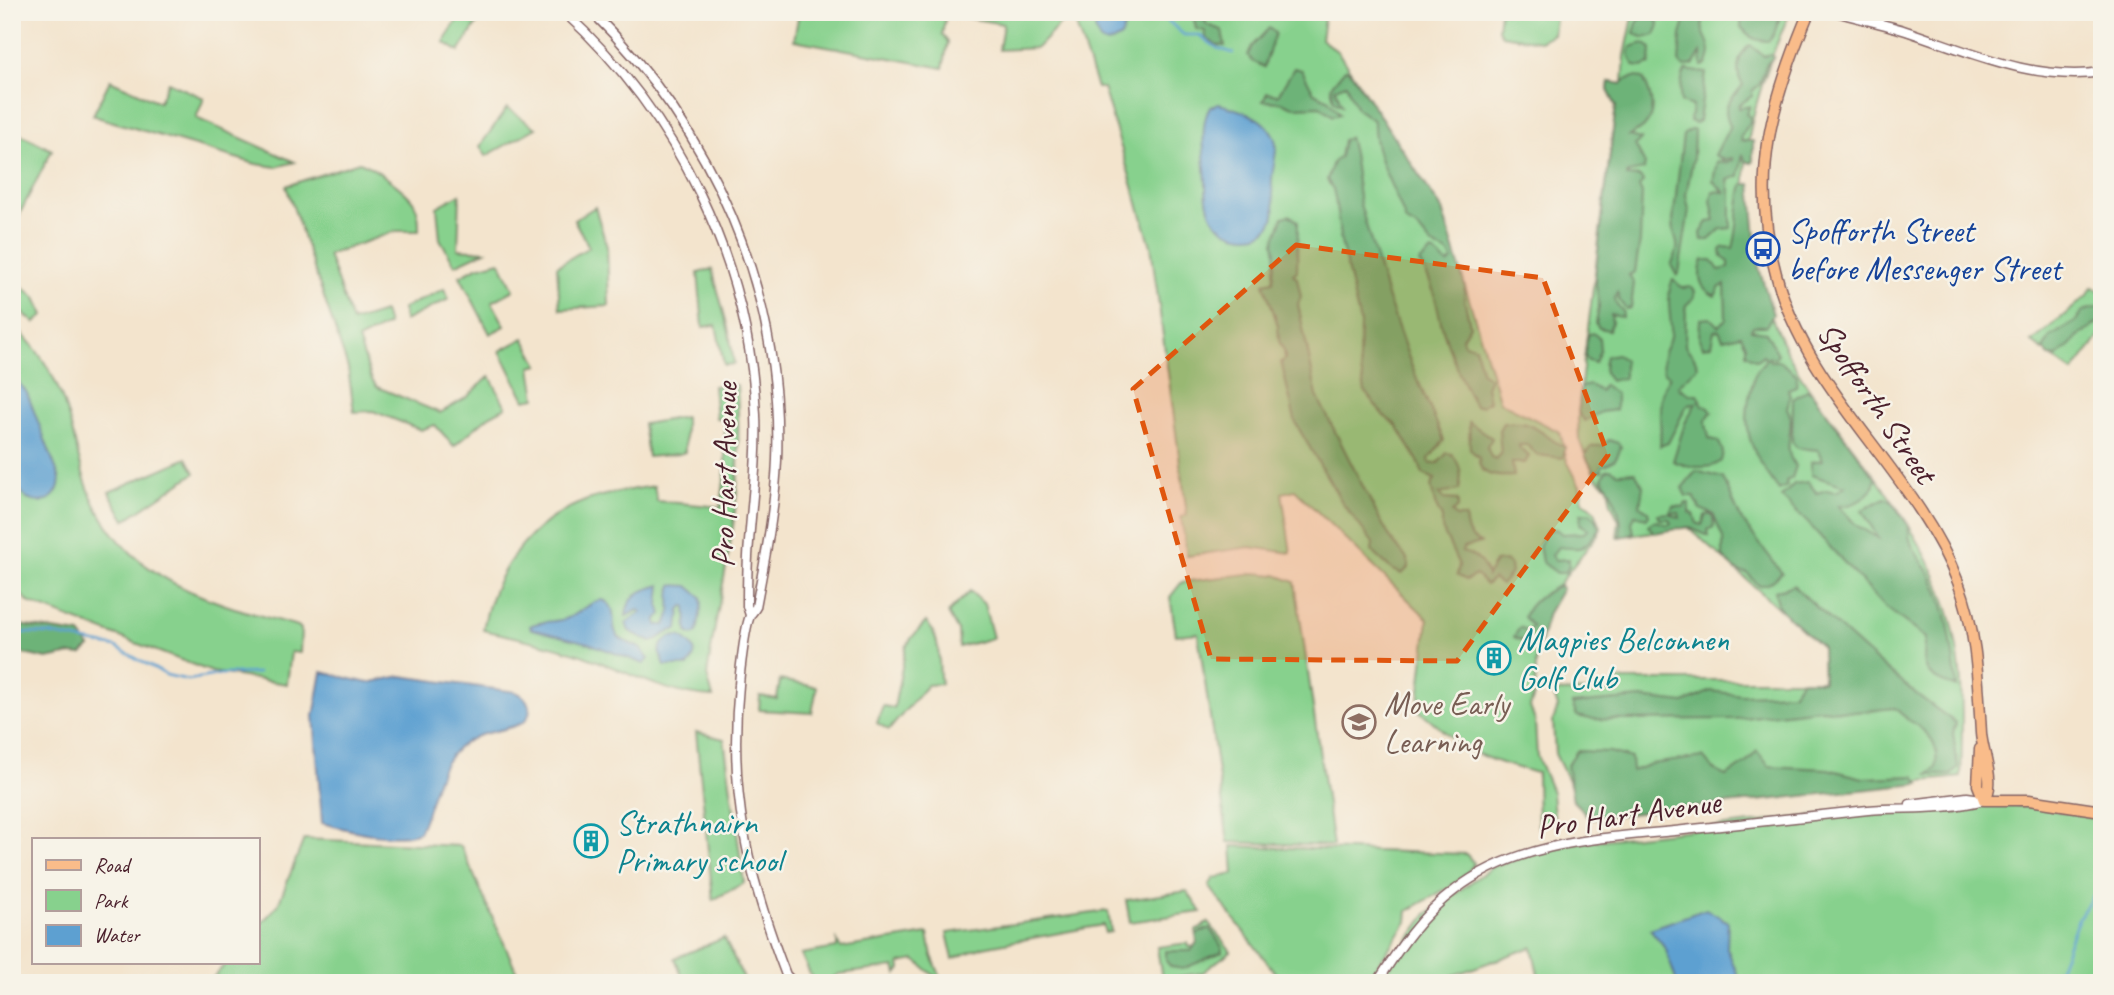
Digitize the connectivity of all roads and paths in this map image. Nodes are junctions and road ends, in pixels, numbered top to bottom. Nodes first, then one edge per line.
1 (564, 12) edge
2 (592, 12) edge
3 (1809, 12) edge
4 (1836, 12) edge
5 (1858, 12) edge
6 (1879, 22) junction
7 (2102, 72) edge
8 (750, 615) junction
9 (1983, 800) junction
10 (2102, 811) edge
11 (786, 979) edge
12 (794, 983) edge
13 (1377, 983) edge

1 - 8 street, Pro Hart Avenue
2 - 8 street, Pro Hart Avenue
3 - 9 main road, Spofforth Street
4 - 6 street
5 - 6 street
6 - 7 street
8 - 11 street, Pro Hart Avenue
9 - 10 main road
9 - 13 street, Pro Hart Avenue
11 - 12 street, Pro Hart Avenue

